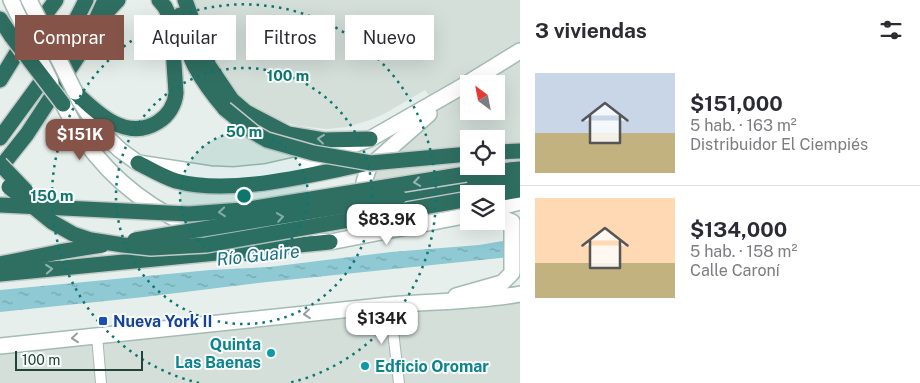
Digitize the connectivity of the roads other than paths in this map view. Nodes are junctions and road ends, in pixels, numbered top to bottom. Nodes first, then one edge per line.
1 (11, 0) edge
2 (29, 0) edge
3 (56, 0) edge
4 (86, 0) edge
5 (105, 0) edge
6 (118, 0) edge
7 (159, 0) edge
8 (179, 0) edge
9 (185, 0) edge
10 (98, 15) edge
11 (104, 15) edge
12 (0, 19) edge
13 (520, 51) edge
14 (75, 60) edge
15 (0, 80) edge
16 (459, 89) junction
17 (75, 92) junction
18 (63, 104) junction
19 (0, 138) edge
20 (370, 140) junction
21 (520, 151) edge
22 (505, 152) edge
23 (460, 155) edge
24 (138, 163) junction
25 (371, 163) junction
26 (0, 166) edge
27 (520, 169) edge
28 (0, 176) edge
29 (520, 180) edge
30 (520, 190) edge
31 (505, 192) edge
32 (460, 201) edge
33 (520, 202) edge
34 (0, 205) edge
35 (505, 206) edge
36 (460, 218) edge
37 (505, 219) edge
38 (439, 220) junction
39 (73, 234) junction
40 (330, 242) junction
41 (0, 264) edge
42 (0, 274) edge
43 (520, 294) edge
44 (443, 301) junction
45 (390, 305) junction
46 (97, 336) junction
47 (0, 346) edge
48 (101, 383) edge
49 (399, 383) edge

1 - 18 street, bridge
2 - 17 street, bridge
3 - 15 highway
4 - 19 highway
5 - 10 highway
6 - 11 highway
7 - 17 highway
8 - 25 highway, bridge
20 -> 9 highway
12 - 18 highway, bridge
13 - 16 street
14 - 26 highway
16 - 20 street
16 - 38 street
17 - 24 street
18 - 40 street
20 - 24 street
21 - 22 highway
23 - 25 highway, bridge
24 - 25 highway
26 - 39 highway, bridge
27 -> 34 highway, bridge
28 - 39 highway, bridge
41 -> 29 highway, bridge
30 - 31 highway
32 - 39 highway, bridge
33 - 35 street
36 - 38 street
37 - 44 street
38 - 40 street
42 -> 40 highway
43 - 44 street
44 - 45 street
45 -> 46 street
45 - 49 street
46 -> 47 street
46 - 48 street

